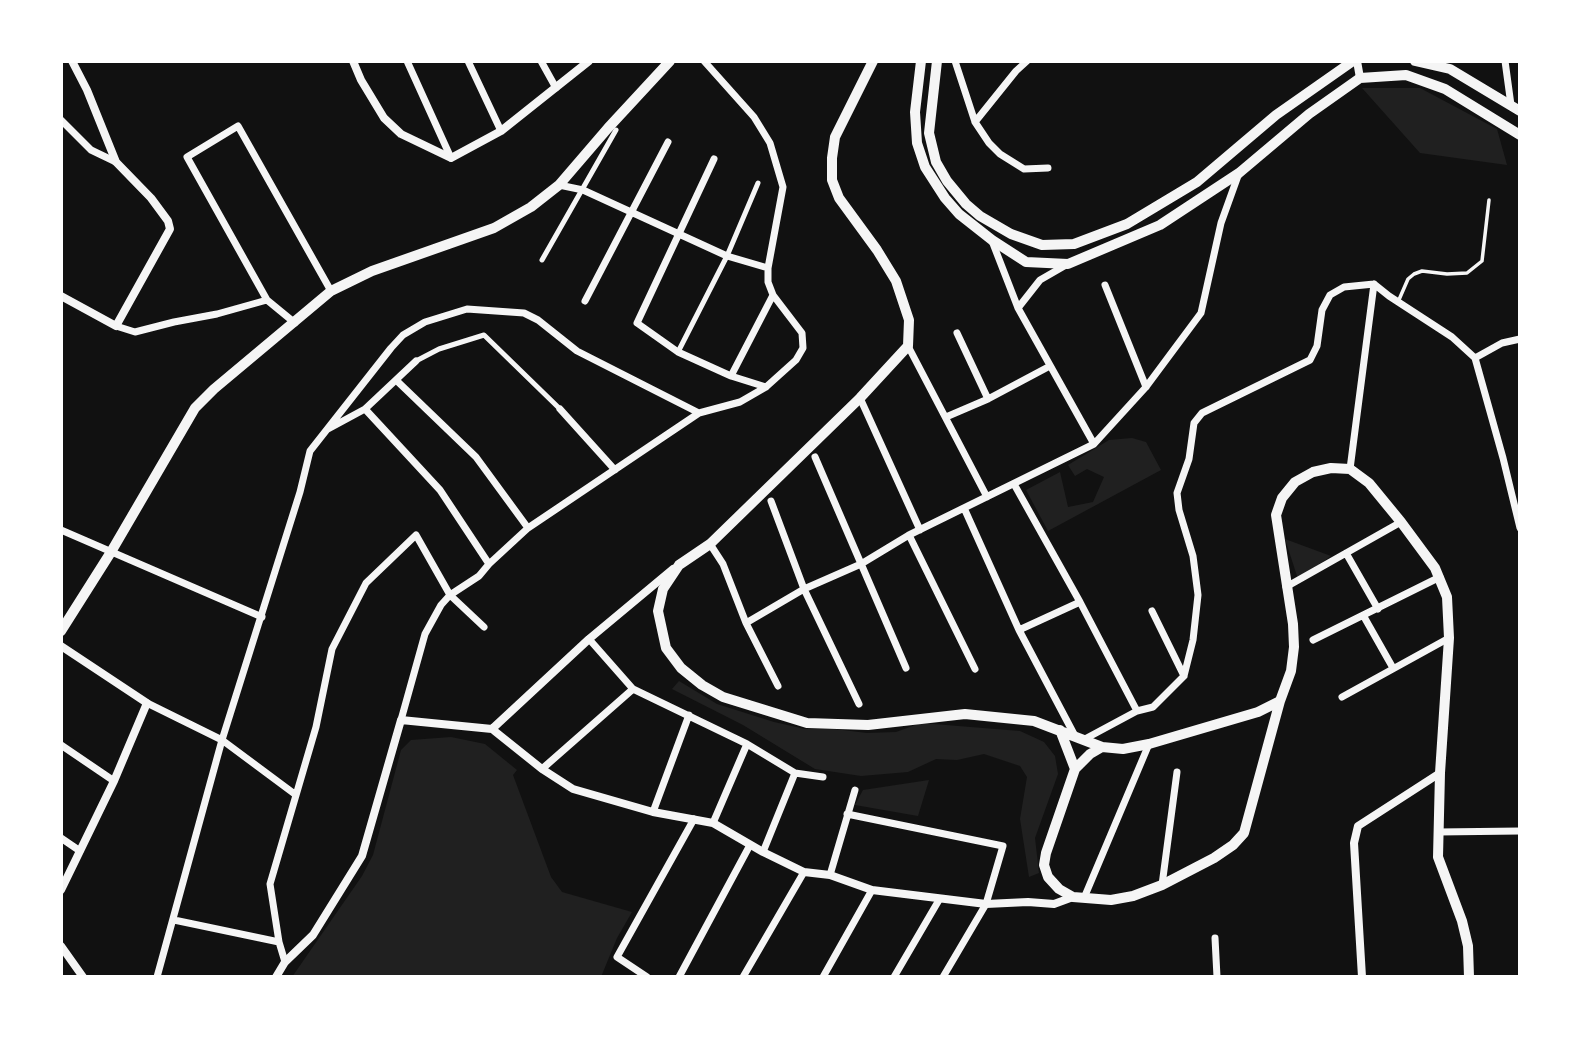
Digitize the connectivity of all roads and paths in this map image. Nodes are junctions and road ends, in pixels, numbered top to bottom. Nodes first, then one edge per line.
1 (72, 61) edge
2 (353, 61) edge
3 (407, 61) edge
4 (468, 61) edge
5 (541, 61) edge
6 (589, 61) edge
7 (670, 61) edge
8 (704, 61) edge
9 (873, 61) edge
10 (921, 61) edge
11 (937, 61) edge
12 (955, 61) edge
13 (1027, 61) edge
14 (1355, 61) edge
15 (1415, 61) edge
16 (1505, 61) edge
17 (1450, 65) edge
18 (1360, 78) junction
19 (556, 88) junction
20 (1515, 108) edge
21 (61, 120) edge
22 (975, 122) junction
23 (616, 130) dead end
24 (501, 131) junction
25 (1520, 135) edge
26 (668, 142) dead end
27 (451, 158) junction
28 (714, 159) dead end
29 (116, 162) junction
30 (1048, 168) dead end
31 (1239, 173) junction
32 (758, 183) dead end
33 (559, 185) junction
34 (583, 190) junction
35 (1489, 200) dead end
36 (632, 212) junction
37 (680, 233) junction
38 (992, 240) junction
39 (727, 256) junction
40 (542, 260) dead end
41 (1068, 264) junction
42 (768, 268) junction
43 (1374, 284) junction
44 (1105, 285) dead end
45 (331, 291) junction
46 (773, 295) junction
47 (61, 296) edge
48 (267, 300) junction
49 (584, 300) dead end
50 (1398, 302) junction
51 (1018, 308) junction
52 (295, 323) junction
53 (116, 326) junction
54 (957, 333) dead end
55 (1520, 339) edge
56 (908, 346) junction
57 (678, 352) junction
58 (1475, 358) junction
59 (416, 362) joint
60 (1050, 366) junction
61 (731, 376) junction
62 (396, 380) junction
63 (766, 387) junction
64 (1146, 387) junction
65 (860, 398) junction
66 (988, 399) junction
67 (365, 409) junction
68 (561, 409) joint
69 (699, 413) junction
70 (946, 417) junction
71 (323, 432) junction
72 (1094, 444) junction
73 (815, 457) dead end
74 (1350, 469) junction
75 (615, 470) junction
76 (1014, 484) junction
77 (987, 497) junction
78 (771, 501) dead end
79 (964, 509) junction
80 (1401, 522) junction
81 (528, 527) junction
82 (1520, 528) edge
83 (61, 530) edge
84 (920, 530) junction
85 (909, 535) junction
86 (709, 544) junction
87 (111, 552) junction
88 (1346, 553) junction
89 (489, 564) junction
90 (861, 564) junction
91 (679, 565) junction
92 (1440, 577) junction
93 (1286, 587) junction
94 (804, 589) junction
95 (450, 595) junction
96 (1080, 602) junction
97 (1378, 609) junction
98 (1152, 611) dead end
99 (1363, 615) junction
100 (262, 617) junction
101 (746, 623) junction
102 (484, 628) dead end
103 (1019, 630) junction
104 (61, 631) edge
105 (1449, 638) junction
106 (589, 639) junction
107 (1313, 640) dead end
108 (61, 646) edge
109 (906, 668) dead end
110 (1394, 668) junction
111 (975, 669) dead end
112 (1184, 676) junction
113 (778, 685) dead end
114 (633, 689) junction
115 (1342, 697) dead end
116 (1280, 701) junction
117 (147, 703) junction
118 (859, 704) dead end
119 (1138, 711) junction
120 (1258, 712) junction
121 (689, 715) junction
122 (401, 720) junction
123 (1273, 725) junction
124 (492, 729) junction
125 (1060, 730) junction
126 (1079, 738) junction
127 (222, 740) junction
128 (747, 744) junction
129 (1149, 744) junction
130 (61, 745) edge
131 (1102, 747) junction
132 (542, 769) junction
133 (1075, 769) junction
134 (795, 772) junction
135 (1177, 772) dead end
136 (1440, 773) junction
137 (822, 777) dead end
138 (114, 781) junction
139 (855, 790) dead end
140 (296, 795) junction
141 (653, 812) junction
142 (847, 814) junction
143 (694, 820) junction
144 (713, 823) junction
145 (1520, 831) edge
146 (1438, 832) junction
147 (61, 838) edge
148 (750, 845) junction
149 (80, 851) junction
150 (763, 852) junction
151 (804, 872) junction
152 (830, 875) junction
153 (1162, 885) junction
154 (61, 890) edge
155 (872, 890) junction
156 (1079, 898) junction
157 (939, 900) junction
158 (986, 904) junction
159 (174, 920) junction
160 (1215, 937) dead end
161 (279, 942) junction
162 (61, 946) edge
163 (285, 962) junction
164 (83, 977) edge
165 (157, 977) edge
166 (276, 977) edge
167 (647, 977) edge
168 (679, 977) edge
169 (743, 977) edge
170 (823, 977) edge
171 (894, 977) edge
172 (943, 977) edge
173 (1217, 977) edge
174 (1362, 977) edge
175 (1469, 977) edge

1 - 29 street
2 - 27 street
3 - 27 street
4 - 24 street
5 - 19 street
6 - 19 street
7 - 33 main road
8 - 42 street
9 - 56 main road
10 - 38 main road
11 - 14 main road
12 - 22 street
13 - 22 street
14 - 18 street
15 - 17 main road
16 - 20 street
17 - 20 main road
18 - 25 main road
18 - 31 main road
19 - 24 street
21 - 29 street
22 - 30 street
23 - 34 street
24 - 27 street
26 - 36 street
28 - 37 street
29 - 53 street
31 - 41 main road
31 - 64 street
32 - 39 street
33 - 34 street
33 - 45 main road
34 - 36 street
34 - 40 street
35 - 50 lane
36 - 37 street
36 - 49 street
37 - 39 street
37 - 57 street
38 - 41 main road
38 - 51 street
39 - 42 street
39 - 57 street
41 - 51 street
42 - 46 street
43 - 50 street
43 - 74 street
43 - 112 street
44 - 64 street
45 - 48 street
45 - 52 main road
46 - 61 street
46 - 63 street
47 - 53 street
48 - 52 street
48 - 53 street
50 - 58 street
51 - 60 street
52 - 87 main road
54 - 66 street
55 - 58 street
56 - 65 main road
56 - 70 street
57 - 61 street
58 - 82 street
59 - 62 street
59 - 68 street
60 - 66 street
60 - 72 street
61 - 63 street
62 - 67 street
62 - 81 street
63 - 69 street
64 - 72 street
65 - 84 street
65 - 86 main road
66 - 70 street
67 - 71 street
67 - 89 street
68 - 75 street
69 - 71 street
69 - 75 street
70 - 77 street
71 - 100 street
72 - 76 street
73 - 90 street
74 - 80 main road
74 - 93 main road
75 - 81 street
76 - 77 street
76 - 96 street
77 - 79 street
78 - 94 street
79 - 84 street
79 - 103 street
80 - 88 street
80 - 92 main road
81 - 89 street
83 - 87 street
84 - 85 street
85 - 90 street
85 - 111 street
86 - 91 main road
86 - 101 street
87 - 100 street
87 - 104 main road
88 - 93 street
88 - 97 street
89 - 95 street
90 - 94 street
90 - 109 street
91 - 106 street
91 - 125 main road
92 - 97 street
92 - 105 main road
93 - 116 main road
94 - 101 street
94 - 118 street
95 - 102 street
95 - 122 street
95 - 140 street
96 - 103 street
96 - 119 street
97 - 99 street
98 - 112 street
99 - 107 street
99 - 110 street
100 - 127 street
101 - 113 street
103 - 126 street
105 - 110 street
105 - 136 main road
106 - 114 street
106 - 124 street
108 - 117 street
110 - 115 street
112 - 119 street
114 - 121 street
114 - 132 street
116 - 120 main road
116 - 123 main road
117 - 127 street
117 - 138 street
119 - 126 street
120 - 123 main road
120 - 129 main road
121 - 128 street
121 - 141 street
122 - 124 street
122 - 163 street
123 - 153 main road
124 - 132 street
125 - 126 main road
125 - 133 main road
126 - 131 main road
127 - 140 street
127 - 159 street
128 - 134 street
128 - 144 street
129 - 131 main road
129 - 156 street
130 - 138 street
131 - 133 main road
132 - 141 street
133 - 156 main road
134 - 137 street
134 - 150 street
135 - 153 street
136 - 146 main road
136 - 174 street
138 - 149 street
139 - 142 street
140 - 161 street
141 - 143 street
142 - 152 street
142 - 158 street
143 - 144 street
143 - 167 street
144 - 148 street
145 - 146 street
146 - 175 main road
147 - 149 street
148 - 150 street
148 - 168 street
149 - 154 street
150 - 151 street
151 - 152 street
151 - 169 street
152 - 155 street
153 - 156 main road
155 - 157 street
155 - 170 street
156 - 158 street
157 - 158 street
157 - 171 street
158 - 172 street
159 - 161 street
159 - 165 street
160 - 173 street
161 - 163 street
162 - 164 street
163 - 166 street

